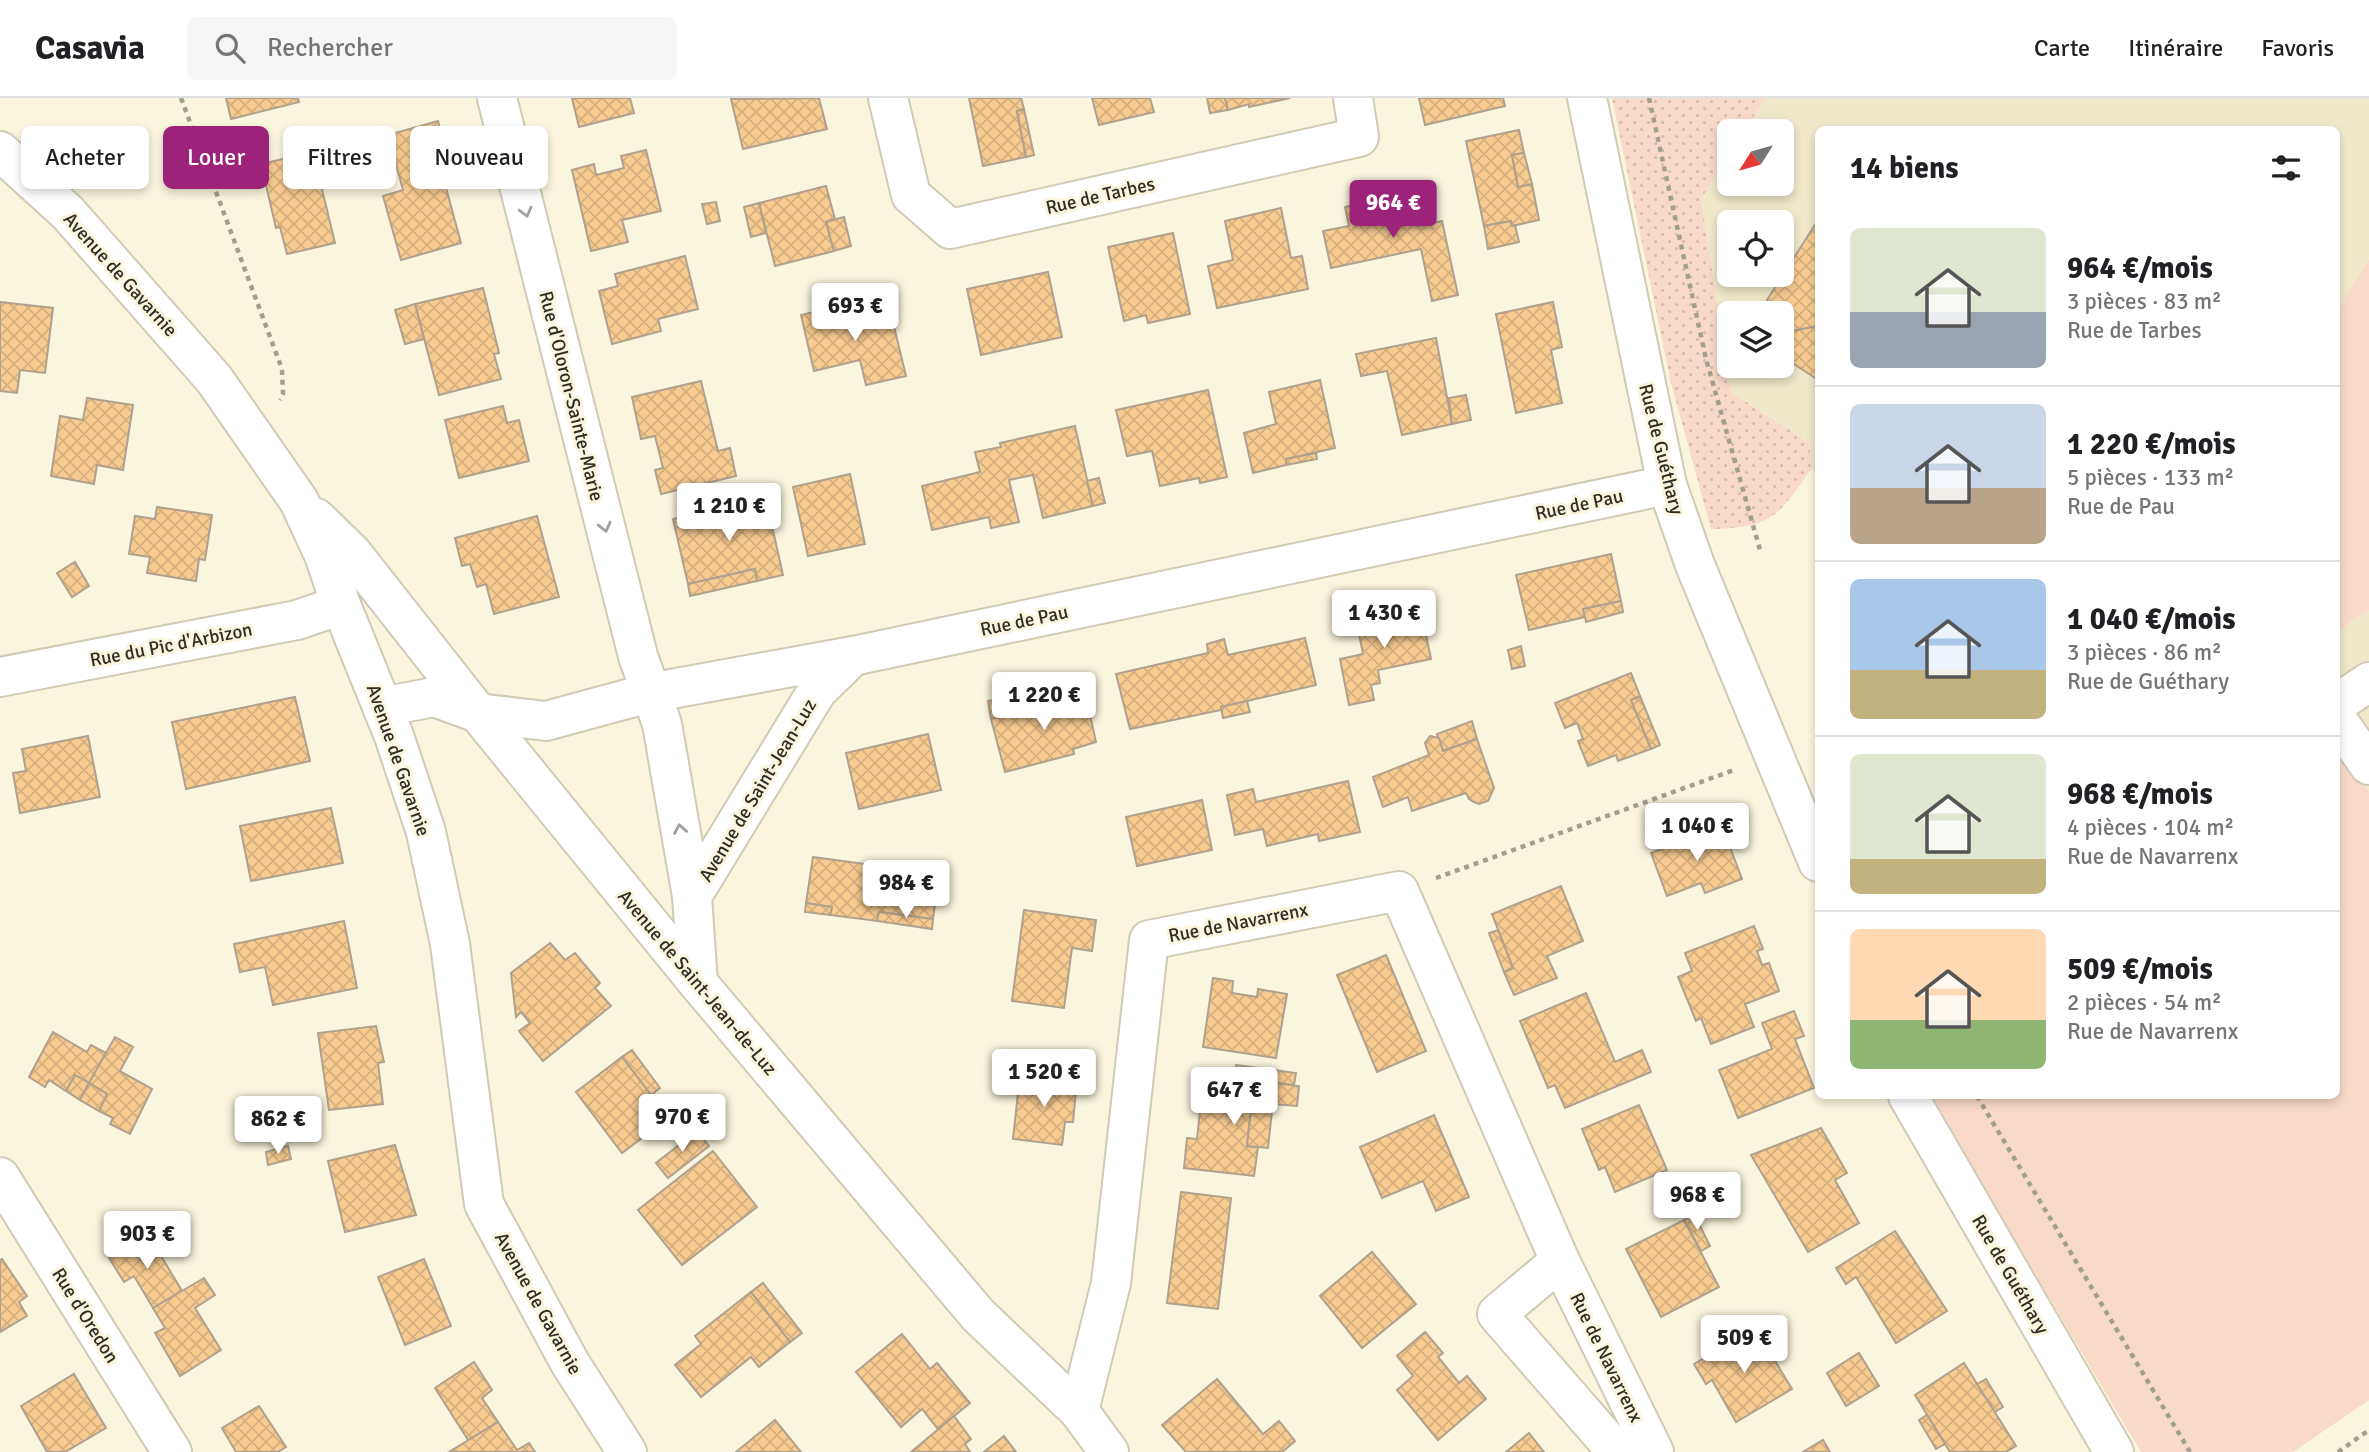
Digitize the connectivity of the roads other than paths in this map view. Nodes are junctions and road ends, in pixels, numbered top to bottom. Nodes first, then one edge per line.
1 (497, 98) edge
2 (888, 98) edge
3 (1353, 98) edge
4 (1587, 98) edge
5 (0, 151) edge
6 (1668, 485) junction
7 (299, 501) junction
8 (341, 605) junction
9 (853, 656) junction
10 (0, 677) edge
11 (2369, 682) edge
12 (649, 693) junction
13 (2340, 701) edge
14 (382, 707) junction
15 (478, 713) junction
16 (2340, 724) edge
17 (2369, 765) edge
18 (1815, 855) edge
19 (692, 896) junction
20 (698, 983) junction
21 (1910, 1099) edge
22 (0, 1177) edge
23 (1560, 1261) junction
24 (1079, 1411) junction
25 (173, 1452) edge
26 (627, 1452) edge
27 (1109, 1452) edge
28 (1617, 1452) edge
29 (1654, 1452) edge
30 (2114, 1452) edge

1 -> 12 street, Rue d'Oloron-Sainte-Marie
2 - 3 street, Rue de Tarbes
4 - 6 street, Rue de Guéthary
5 - 7 street, Avenue de Gavarnie
6 - 9 street, Rue de Pau
6 - 18 street, Rue de Guéthary
7 - 8 street, Avenue de Gavarnie
7 - 15 street, Avenue de Saint-Jean-de-Luz
8 - 10 street, Rue du Pic d'Arbizon
8 - 14 street, Avenue de Gavarnie
9 - 12 street, Rue de Pau
9 - 19 street, Avenue de Saint-Jean-Luz
11 - 13 street
12 - 15 street, Rue de Pau
19 -> 12 street, Avenue de Saint-Jean-Luz
14 - 15 street, Rue de Pau
14 - 26 street, Avenue de Gavarnie
15 - 20 street, Avenue de Saint-Jean-de-Luz
16 - 17 street
19 - 20 street, Avenue de Saint-Jean-Luz
20 - 24 street, Avenue de Saint-Jean-de-Luz
21 - 30 street, Rue de Guéthary
22 - 25 street, Rue d'Oredon
23 - 24 street, Rue de Navarrenx
23 - 28 street, Rue de Navarrenx
23 - 29 street, Rue de Navarrenx
24 - 27 street, Avenue de Saint-Jean-de-Luz

